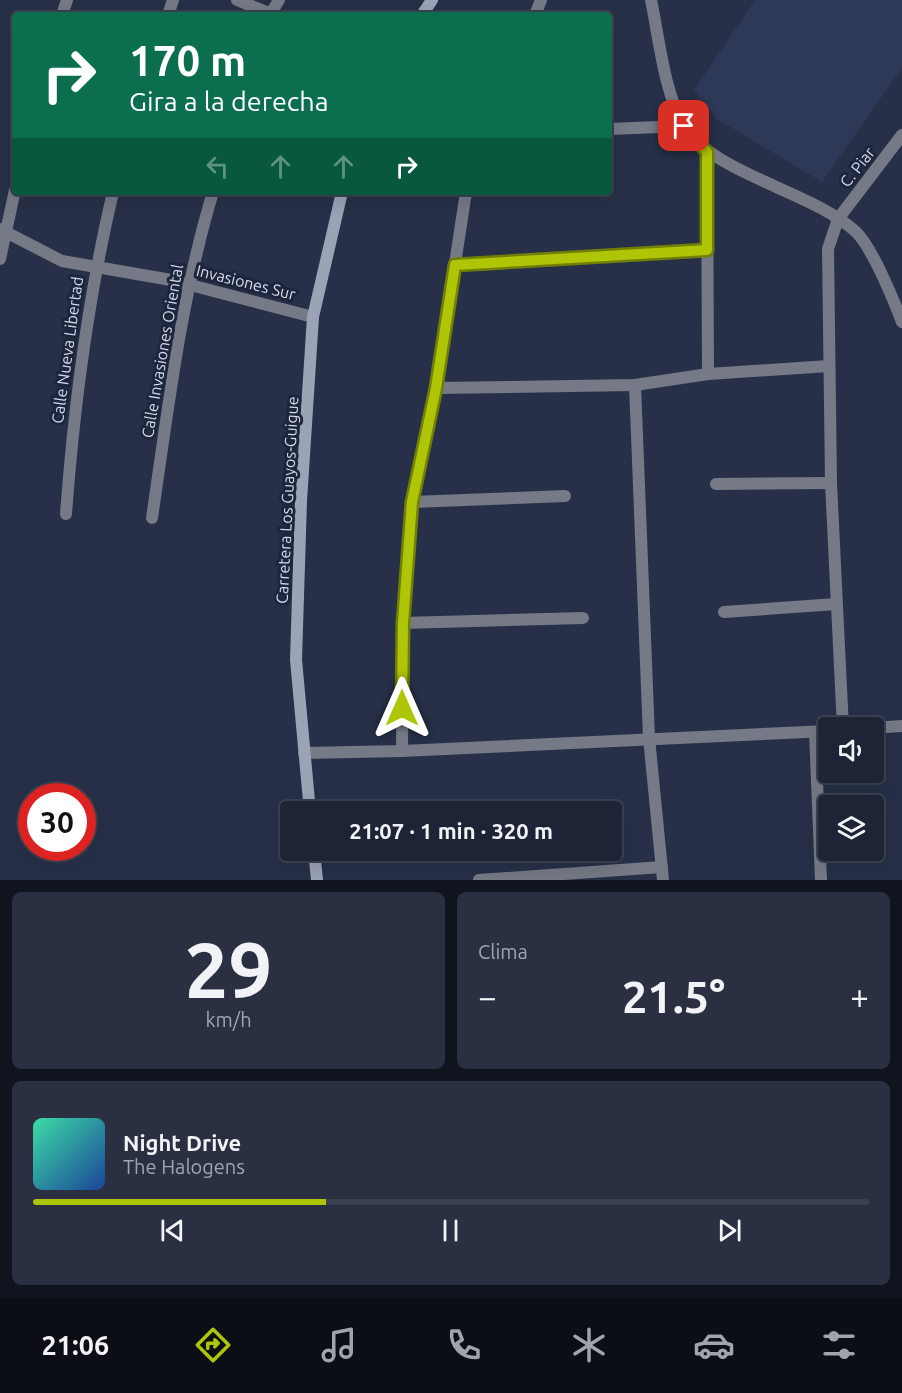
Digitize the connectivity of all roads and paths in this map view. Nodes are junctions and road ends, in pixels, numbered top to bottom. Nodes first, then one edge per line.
1 (237, 0) edge
2 (651, 0) edge
3 (264, 12) edge
4 (684, 126) junction
5 (612, 129) edge
6 (902, 135) edge
7 (707, 152) junction
8 (14, 195) edge
9 (112, 195) edge
10 (212, 195) edge
11 (341, 195) edge
12 (466, 195) edge
13 (838, 219) junction
14 (3, 230) edge
15 (707, 250) junction
16 (0, 260) edge
17 (455, 265) junction
18 (95, 267) junction
19 (189, 285) junction
20 (313, 317) junction
21 (902, 322) edge
22 (829, 366) junction
23 (708, 374) junction
24 (635, 385) junction
25 (436, 388) junction
26 (831, 483) junction
27 (716, 484) dead end
28 (565, 496) dead end
29 (412, 502) junction
30 (66, 514) dead end
31 (152, 518) dead end
32 (836, 604) junction
33 (724, 612) dead end
34 (583, 618) dead end
35 (403, 623) junction
36 (842, 717) edge
37 (902, 726) edge
38 (884, 727) edge
39 (815, 732) junction
40 (818, 732) edge
41 (649, 738) junction
42 (402, 751) junction
43 (304, 753) junction
44 (309, 801) edge
45 (315, 861) edge
46 (662, 874) edge
47 (317, 880) edge
48 (479, 880) edge
49 (821, 880) edge

1 - 3 street
2 - 4 street
4 - 5 street
4 - 7 street
6 - 13 street, C. Piar
7 - 13 street
7 - 15 street
8 - 14 street
9 - 18 street, Calle Nueva Libertad
10 - 19 street, Calle Invasiones Oriental
11 - 20 main road, Carretera Los Guayos-Guigue
12 - 17 street
13 - 21 street
13 - 22 street, C. Piar
14 - 16 street
14 - 18 street, Invasiones Sur
15 - 17 street
15 - 23 street
17 - 25 street
18 - 19 street, Invasiones Sur
18 - 30 street, Calle Nueva Libertad
19 - 20 street, Invasiones Sur
19 - 31 street, Calle Invasiones Oriental
20 - 43 main road, Carretera Los Guayos-Guigue
22 - 23 street
22 - 26 street, C. Piar
23 - 24 street
24 - 25 street
24 - 41 street
25 - 29 street
26 - 27 street
26 - 32 street, C. Piar
28 - 29 street
29 - 35 street
32 - 33 street
32 - 36 street, C. Piar
34 - 35 street
35 - 42 street
37 - 38 street
39 - 40 street
39 - 41 street
39 - 49 street
41 - 42 street
41 - 46 street
42 - 43 street
43 - 44 main road, Carretera Los Guayos-Guigue
45 - 47 main road
46 - 48 street

